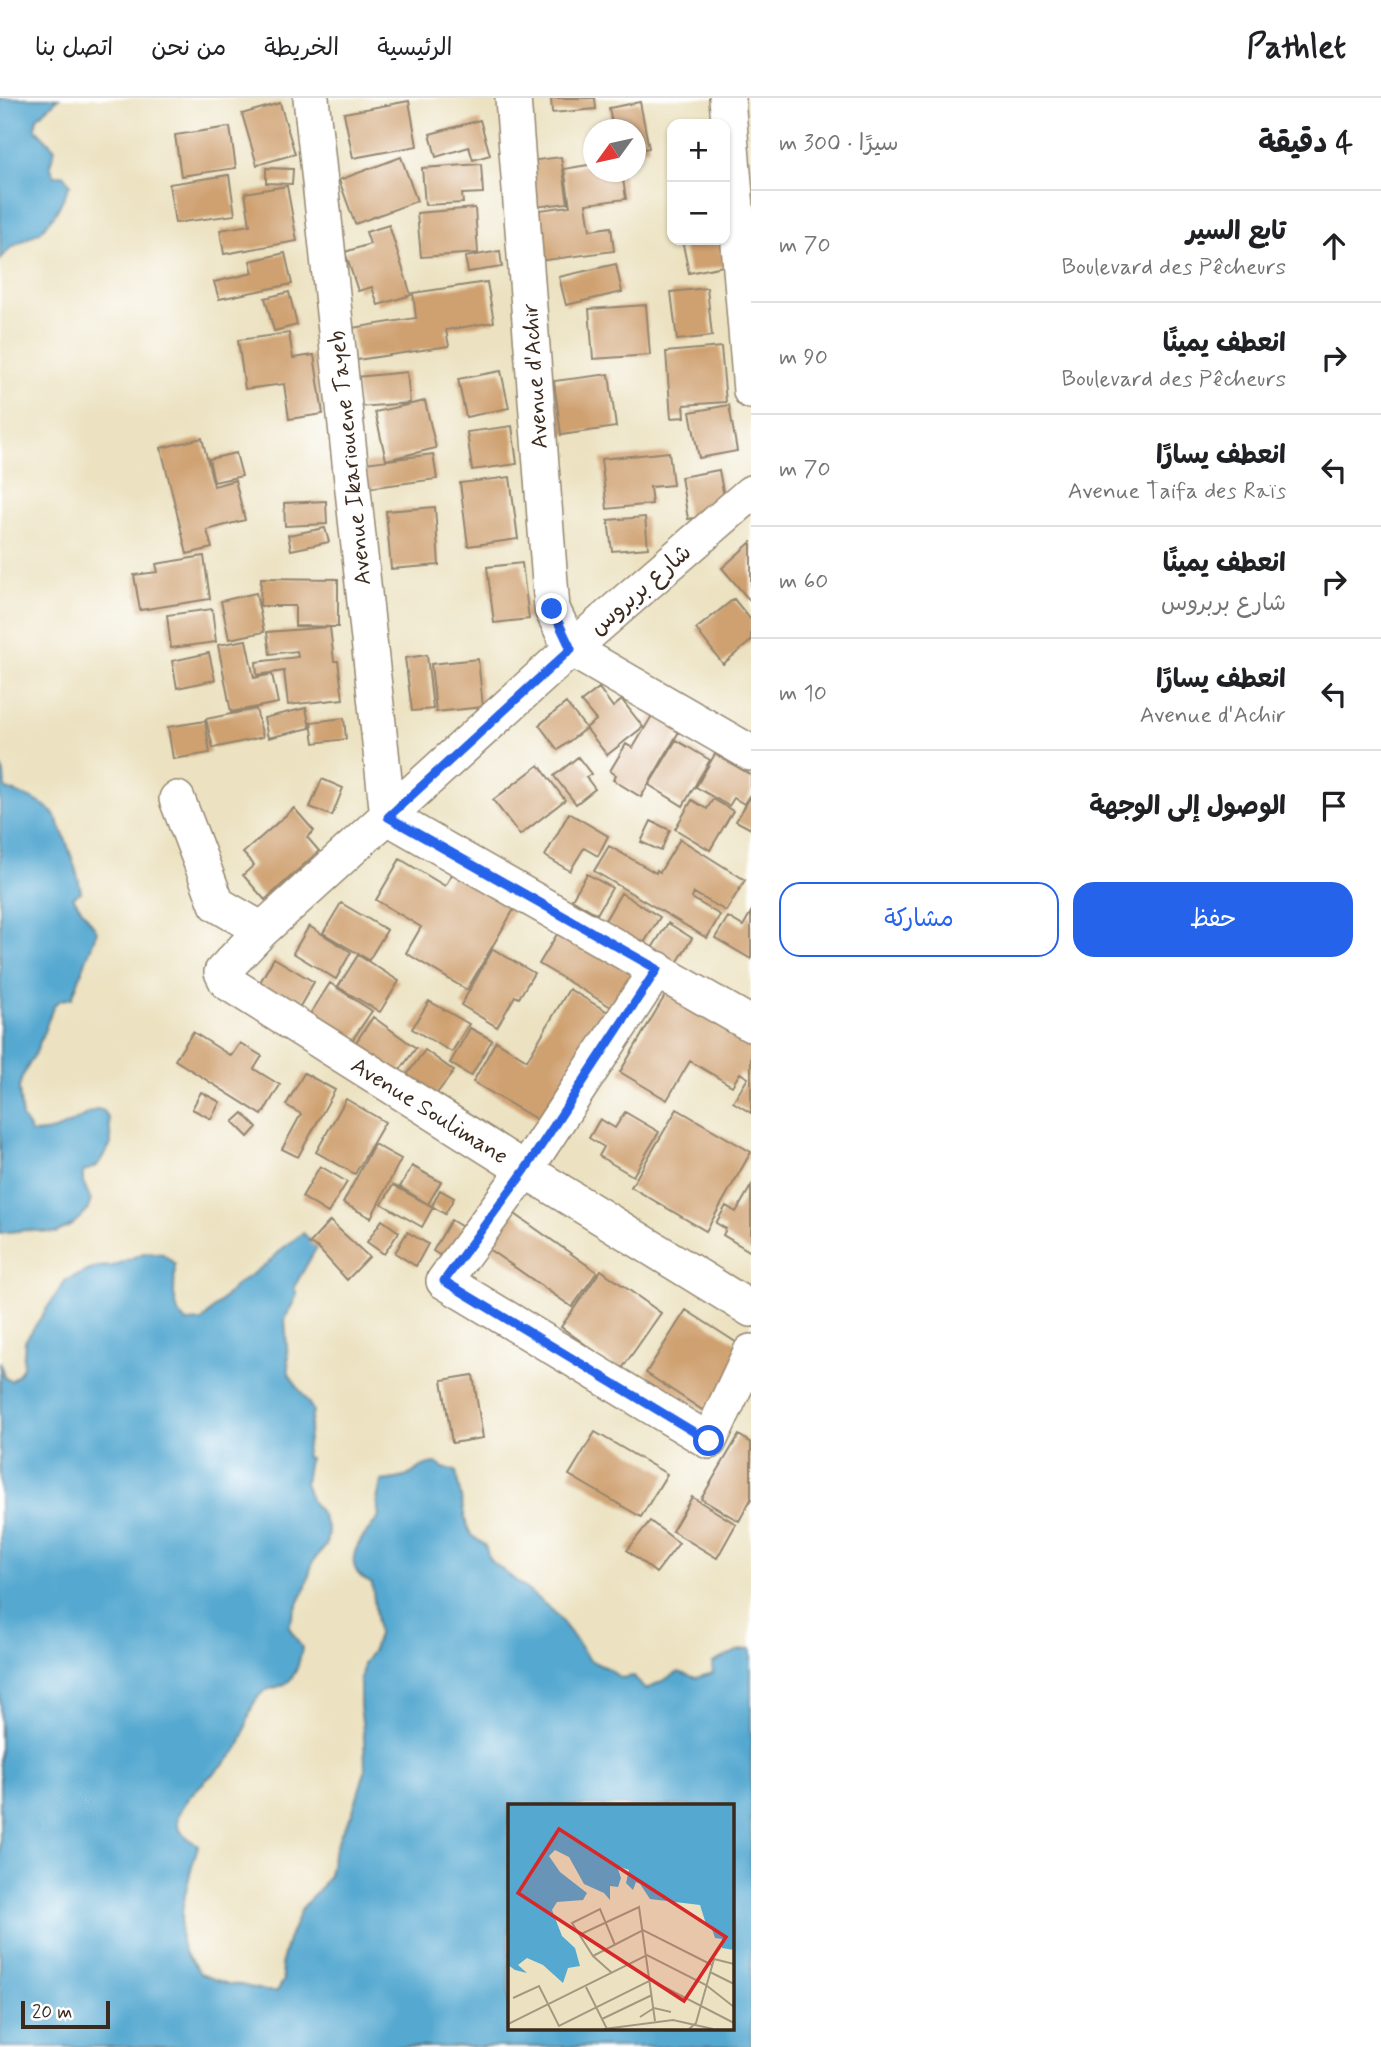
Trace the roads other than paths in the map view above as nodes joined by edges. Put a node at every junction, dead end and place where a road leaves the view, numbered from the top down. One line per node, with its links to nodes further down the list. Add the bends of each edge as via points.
1 (311, 98): 9 (street, Avenue Ikariouene Tayeb)
2 (513, 98): 6 (street, Avenue d'Achir, via 552,609)
3 (727, 98): 4 (street)
4 (751, 391)
5 (751, 493): 6 (street, شارع بربروس)
6 (571, 649): 7 (street); 9 (street, شارع بربروس)
7 (751, 753)
8 (177, 799): 10 (street, via 218,904)
9 (388, 817): 10 (street, شارع بربروس); 11 (street)
10 (262, 930): 12 (street, شارع بربروس)
11 (657, 969): 13 (street); 14 (street)
12 (222, 972): 14 (street, Avenue Soulimane, via 226,982)
13 (751, 1024)
14 (525, 1170): 15 (street, Avenue Soulimane); 16 (street, via 444,1281 709,1441)
15 (751, 1309)
16 (751, 1352)

